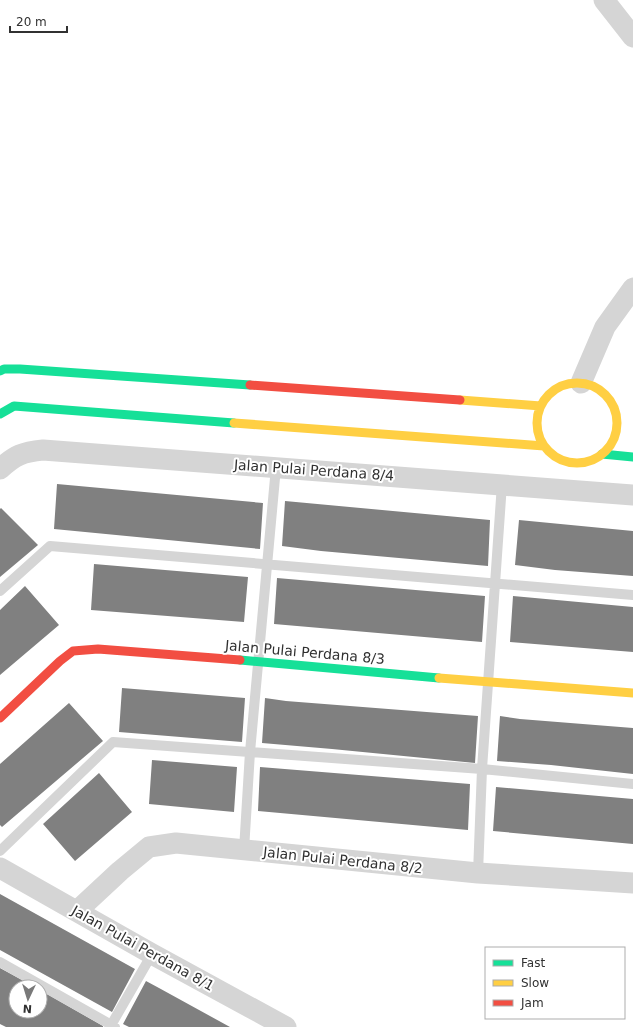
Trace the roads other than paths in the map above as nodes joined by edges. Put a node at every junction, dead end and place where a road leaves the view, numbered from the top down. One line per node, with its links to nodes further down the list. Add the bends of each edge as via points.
1 (604, 0): 2 (street)
2 (633, 37)
3 (633, 288): 5 (street, via 605,327)
4 (0, 371): 6 (street, via 28,369)
5 (581, 383): 6 (street, via 571,383 553,391); 8 (street, via 591,385 607,396)
6 (541, 406): 10 (street, via 537,426)
7 (0, 414): 10 (street, via 14,406 29,406)
8 (616, 415): 9 (street); 11 (street, via 617,426 614,436)
9 (627, 416)
10 (544, 446): 11 (street, via 560,459 570,462 592,460)
11 (602, 454): 12 (street)
12 (633, 457)
13 (276, 467): 14 (street, Jalan Pulai Perdana 8/4, via 43,450 26,452); 15 (street, Jalan Pulai Perdana 8/4); 17 (lane)
14 (0, 469)
15 (502, 484): 16 (street, Jalan Pulai Perdana 8/4); 18 (lane)
16 (633, 495)
17 (267, 564): 18 (lane); 19 (lane, via 50,546); 21 (lane)
18 (494, 583): 20 (lane); 22 (lane)
19 (0, 591)
20 (633, 595)
21 (259, 662): 22 (street, Jalan Pulai Perdana 8/3); 24 (street, Jalan Pulai Perdana 8/3, via 98,650 74,651); 25 (lane)
22 (489, 683): 23 (street, Jalan Pulai Perdana 8/3); 26 (lane)
23 (633, 693)
24 (0, 718)
25 (250, 752): 26 (lane); 28 (lane); 29 (lane, via 114,742)
26 (482, 768): 27 (lane); 31 (lane)
27 (633, 784)
28 (244, 850): 31 (street, Jalan Pulai Perdana 8/2); 33 (street, Jalan Pulai Perdana 8/2, via 176,843 149,847)
29 (0, 851)
30 (0, 868): 33 (street, Jalan Pulai Perdana 8/1)
31 (478, 873): 32 (street, Jalan Pulai Perdana 8/2)
32 (633, 883)
33 (77, 911): 34 (street, Jalan Pulai Perdana 8/1)
34 (152, 954): 36 (lane); 37 (street, Jalan Pulai Perdana 8/1)
35 (0, 962): 36 (lane)
36 (112, 1026)
37 (286, 1027)

